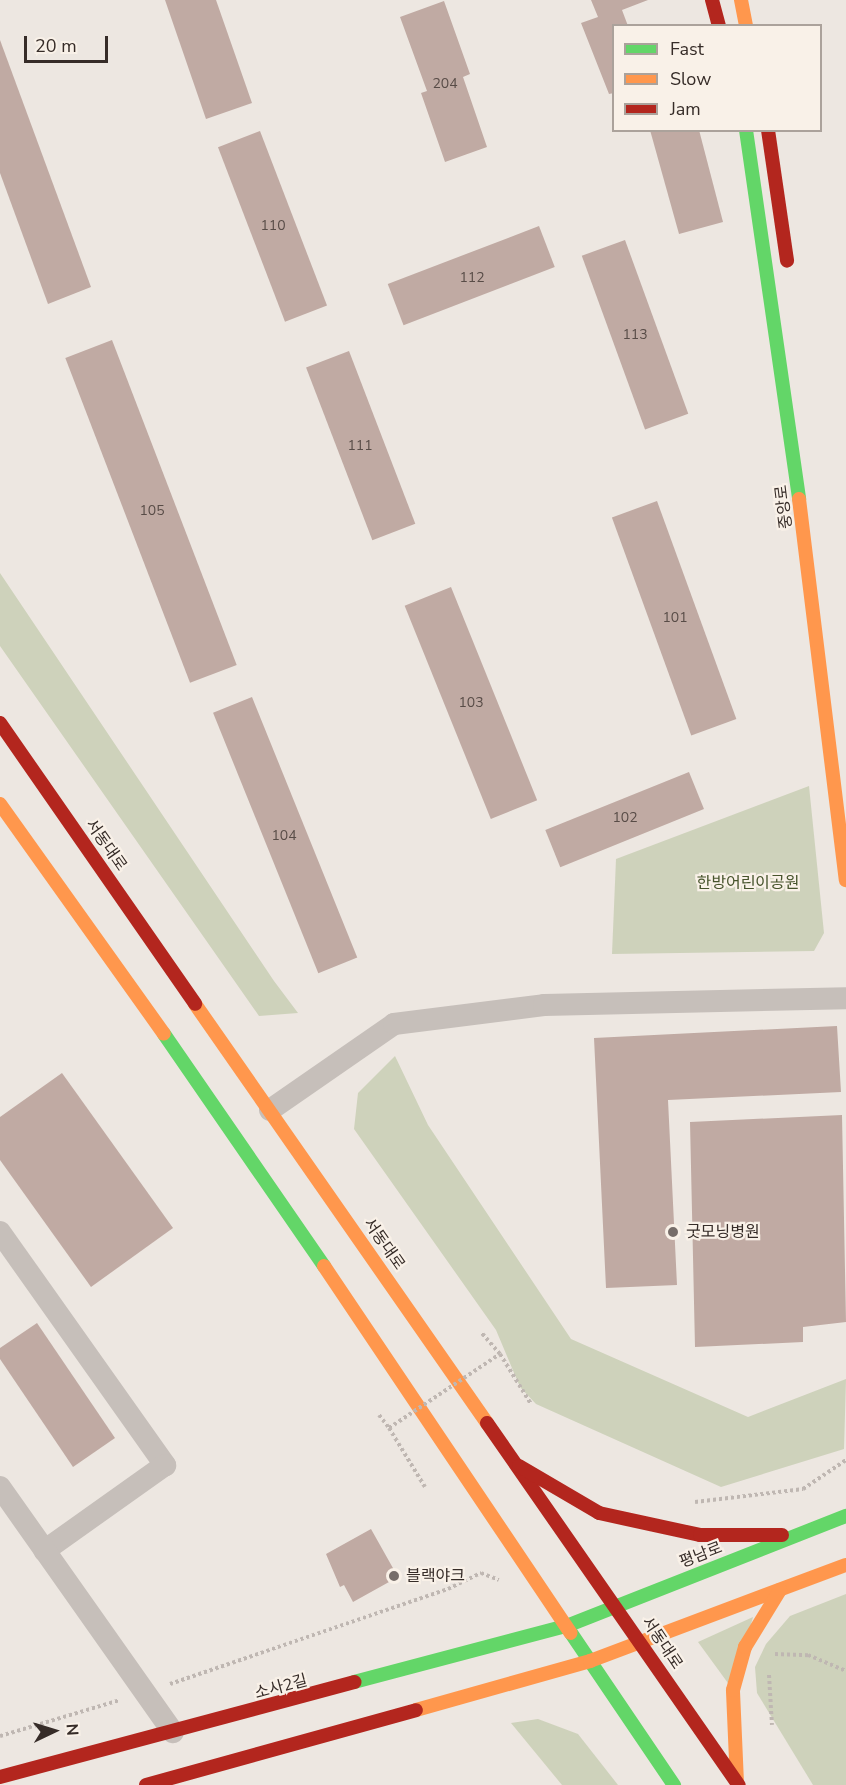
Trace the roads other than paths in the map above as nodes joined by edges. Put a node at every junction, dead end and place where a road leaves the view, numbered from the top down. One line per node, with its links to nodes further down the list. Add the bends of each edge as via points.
1 (712, 0): 3 (main road)
2 (741, 0): 4 (main road)
3 (718, 24)
4 (747, 24)
5 (746, 132): 10 (main road, 중앙로, via 790,427)
6 (768, 132): 7 (main road)
7 (789, 275)
8 (0, 723): 12 (main road, 서동대로)
9 (0, 804): 22 (main road, via 237,1137)
10 (846, 880)
11 (846, 998): 12 (street, via 544,1005 394,1024)
12 (270, 1110): 14 (main road, 서동대로)
13 (0, 1232): 18 (street, via 165,1465)
14 (519, 1466): 17 (main road, via 599,1513 700,1534); 21 (main road, 서동대로)
15 (0, 1487): 18 (street)
16 (846, 1516): 17 (main road, 평남로)
17 (797, 1535): 21 (main road, 평남로)
18 (44, 1551): 25 (street)
19 (846, 1565): 20 (main road)
20 (780, 1590): 23 (main road); 27 (main road, via 745,1647 733,1690)
21 (615, 1603): 22 (main road, 평남로); 23 (main road, 서동대로)
22 (568, 1625): 24 (main road); 25 (main road, 소사2길)
23 (642, 1642): 24 (main road); 27 (main road, 서동대로)
24 (590, 1661): 28 (main road); 29 (main road)
25 (173, 1732): 26 (main road, 소사2길)
26 (0, 1777)
27 (738, 1784)
28 (146, 1785)
29 (674, 1785)

